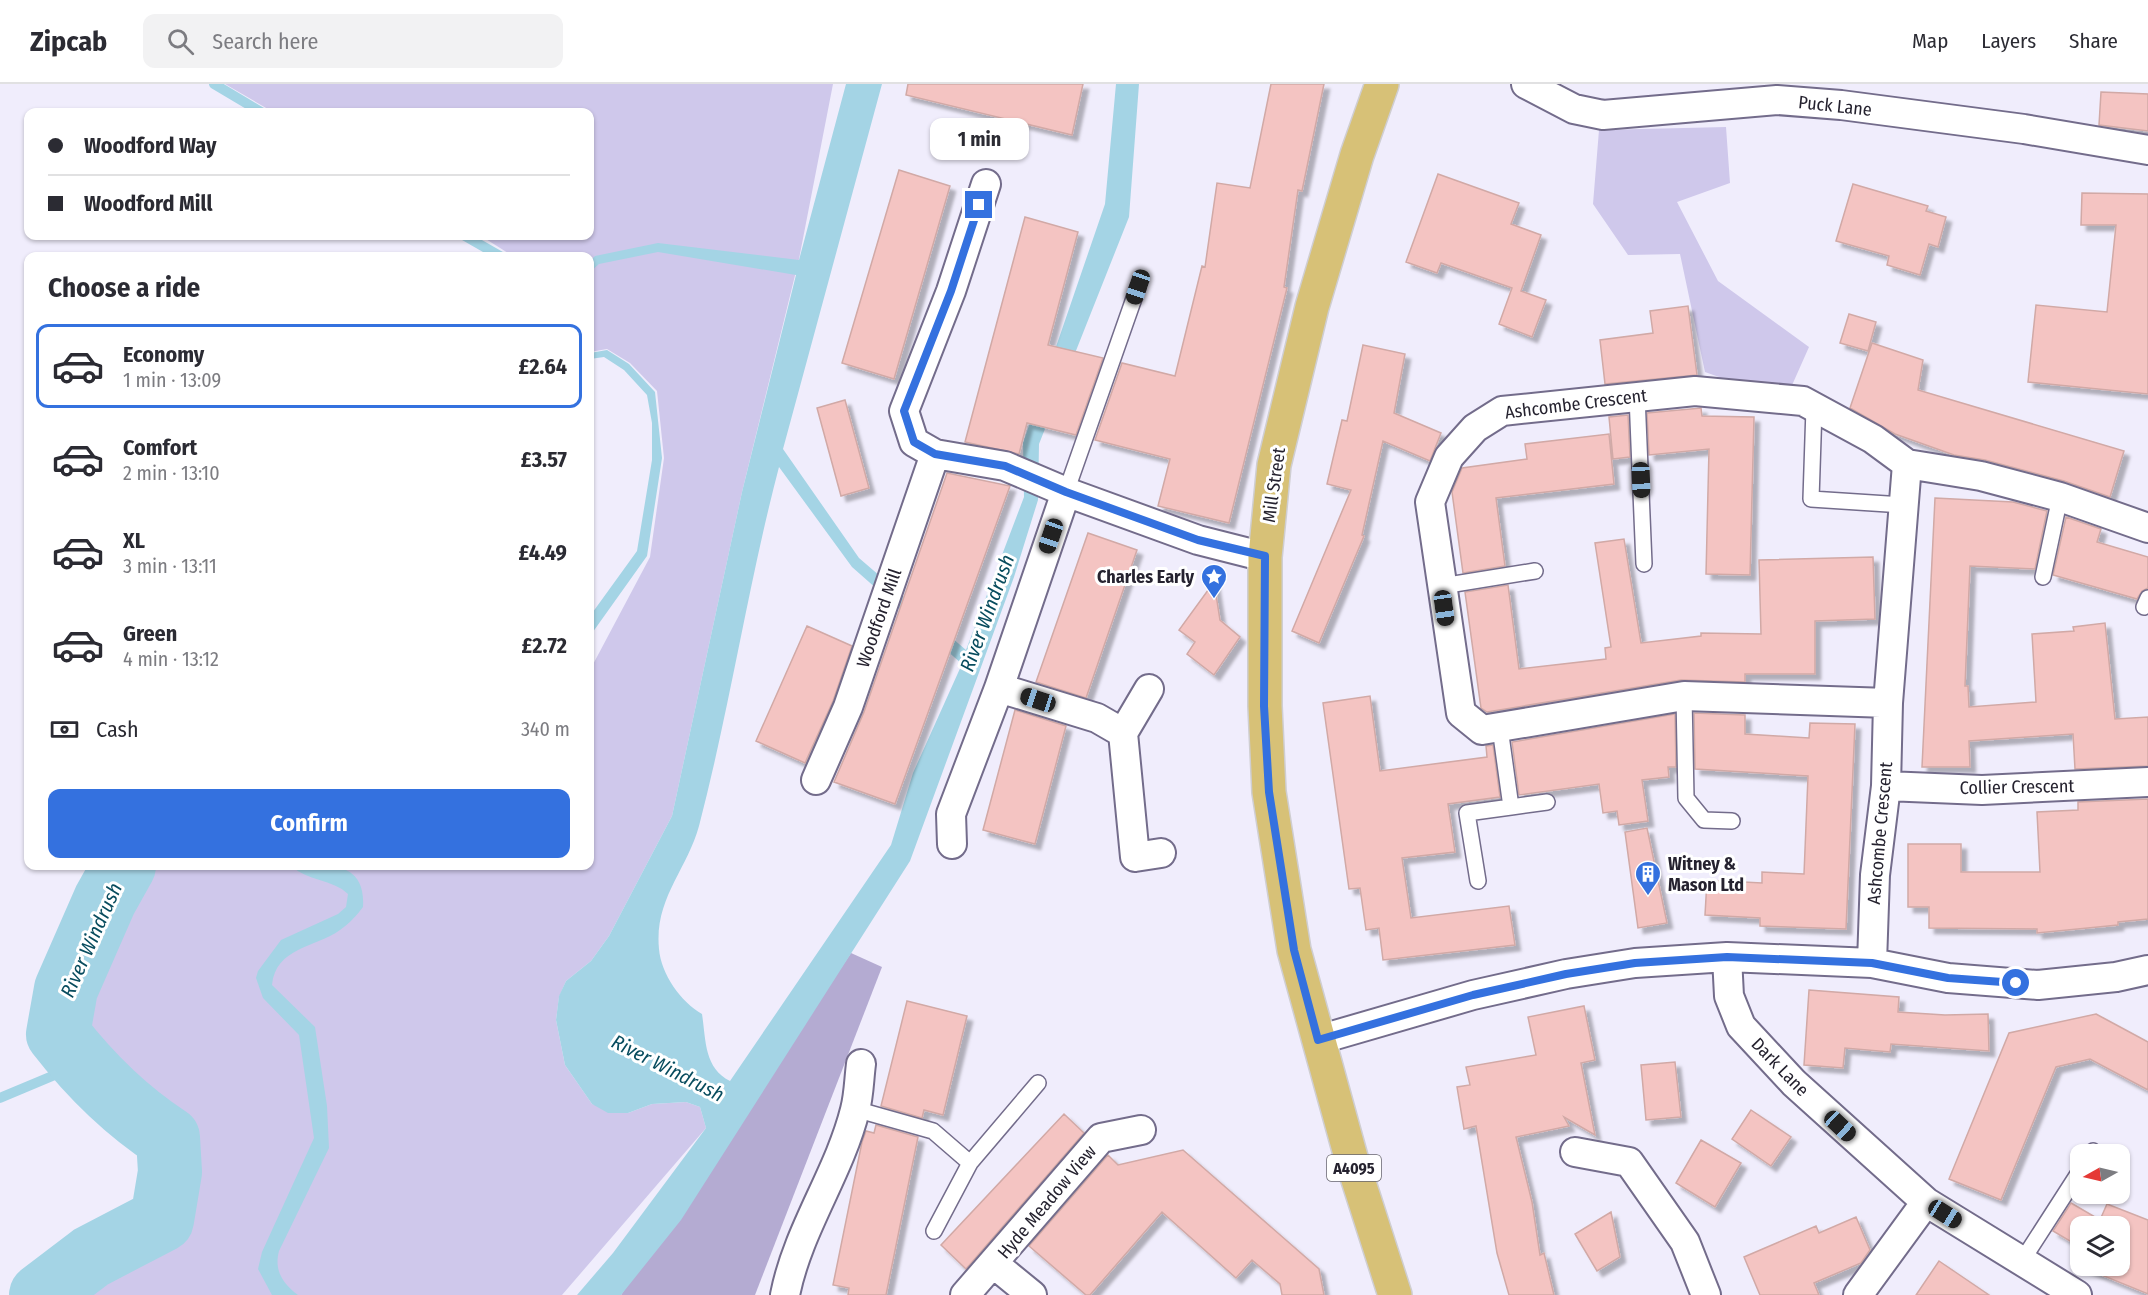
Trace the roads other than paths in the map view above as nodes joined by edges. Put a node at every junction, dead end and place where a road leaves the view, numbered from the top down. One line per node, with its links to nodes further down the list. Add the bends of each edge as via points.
1 (1382, 84): 14 (main road, Mill Street / A4095, via 1309,318 1274,465)
2 (1526, 84): 3 (street, Puck Lane, via 1574,109 1603,115 1777,100 2024,129)
3 (2148, 150)
4 (986, 184): 8 (street, via 951,291 904,411 914,442)
5 (1138, 287): 10 (lane)
6 (1637, 396): 7 (street, Ashcombe Crescent, via 1695,391 1803,401); 15 (lane); 18 (street, Ashcombe Crescent, via 1502,411 1475,428 1449,457 1430,502)
7 (1814, 408): 9 (street, Ashcombe Crescent, via 1873,439); 12 (lane, via 1811,500)
8 (935, 454): 10 (street, via 1005,466); 25 (street, Woodford Mill, via 848,707)
9 (1907, 464): 11 (street, via 1981,476); 12 (street, Ashcombe Crescent)
10 (1059, 489): 14 (street, via 1198,540); 19 (street)
11 (2060, 497): 13 (street); 17 (lane)
12 (1903, 505): 22 (street, Ashcombe Crescent)
13 (2148, 528)
14 (1265, 556): 37 (main road, Mill Street / A4095, via 1264,706 1269,792 1294,950)
15 (1644, 564)
16 (1535, 572): 18 (lane)
17 (2043, 577)
18 (1442, 586): 23 (street, Ashcombe Crescent, via 1461,713 1482,730)
19 (999, 688): 24 (street, via 1097,718); 31 (street, via 951,814)
20 (1149, 689): 24 (street)
21 (1684, 696): 22 (street, Ashcombe Crescent); 23 (street, Ashcombe Crescent); 30 (lane, via 1686,798 1704,820)
22 (1888, 703): 27 (street, Ashcombe Crescent)
23 (1500, 728): 29 (lane)
24 (1123, 733): 32 (street, via 1135,857)
25 (816, 780)
26 (2148, 782): 27 (street, Collier Crescent, via 1982,790)
27 (1886, 786): 35 (street, Ashcombe Crescent, via 1875,875)
28 (1547, 802): 29 (lane)
29 (1511, 807): 33 (lane, via 1467,813)
30 (1732, 821)
31 (952, 844)
32 (1161, 853)
33 (1478, 881)
34 (1727, 957): 35 (street); 37 (street, via 1635,963 1566,974 1473,995); 45 (street, Dark Lane, via 1729,996 1740,1026 1794,1083)
35 (1872, 963): 36 (street, via 1948,978 2038,985)
36 (2148, 970)
37 (1318, 1040): 52 (main road, A4095)
38 (861, 1064): 40 (street)
39 (1038, 1083): 43 (lane)
40 (855, 1109): 43 (lane, via 933,1131); 49 (street, via 832,1173 790,1267)
41 (1141, 1131): 48 (street, Hyde Meadow View, via 1101,1138)
42 (1575, 1152): 53 (street, via 1629,1162 1685,1242)
43 (970, 1163): 46 (lane)
44 (2070, 1187): 47 (lane)
45 (1926, 1202): 47 (street, Dark Lane); 54 (street)
46 (934, 1231)
47 (2022, 1261): 55 (street, Dark Lane)
48 (994, 1264): 50 (street, Hyde Meadow View); 51 (street)
49 (785, 1295)
50 (965, 1295)
51 (1032, 1295)
52 (1395, 1295)
53 (1706, 1295)
54 (1858, 1295)
55 (2077, 1295)

